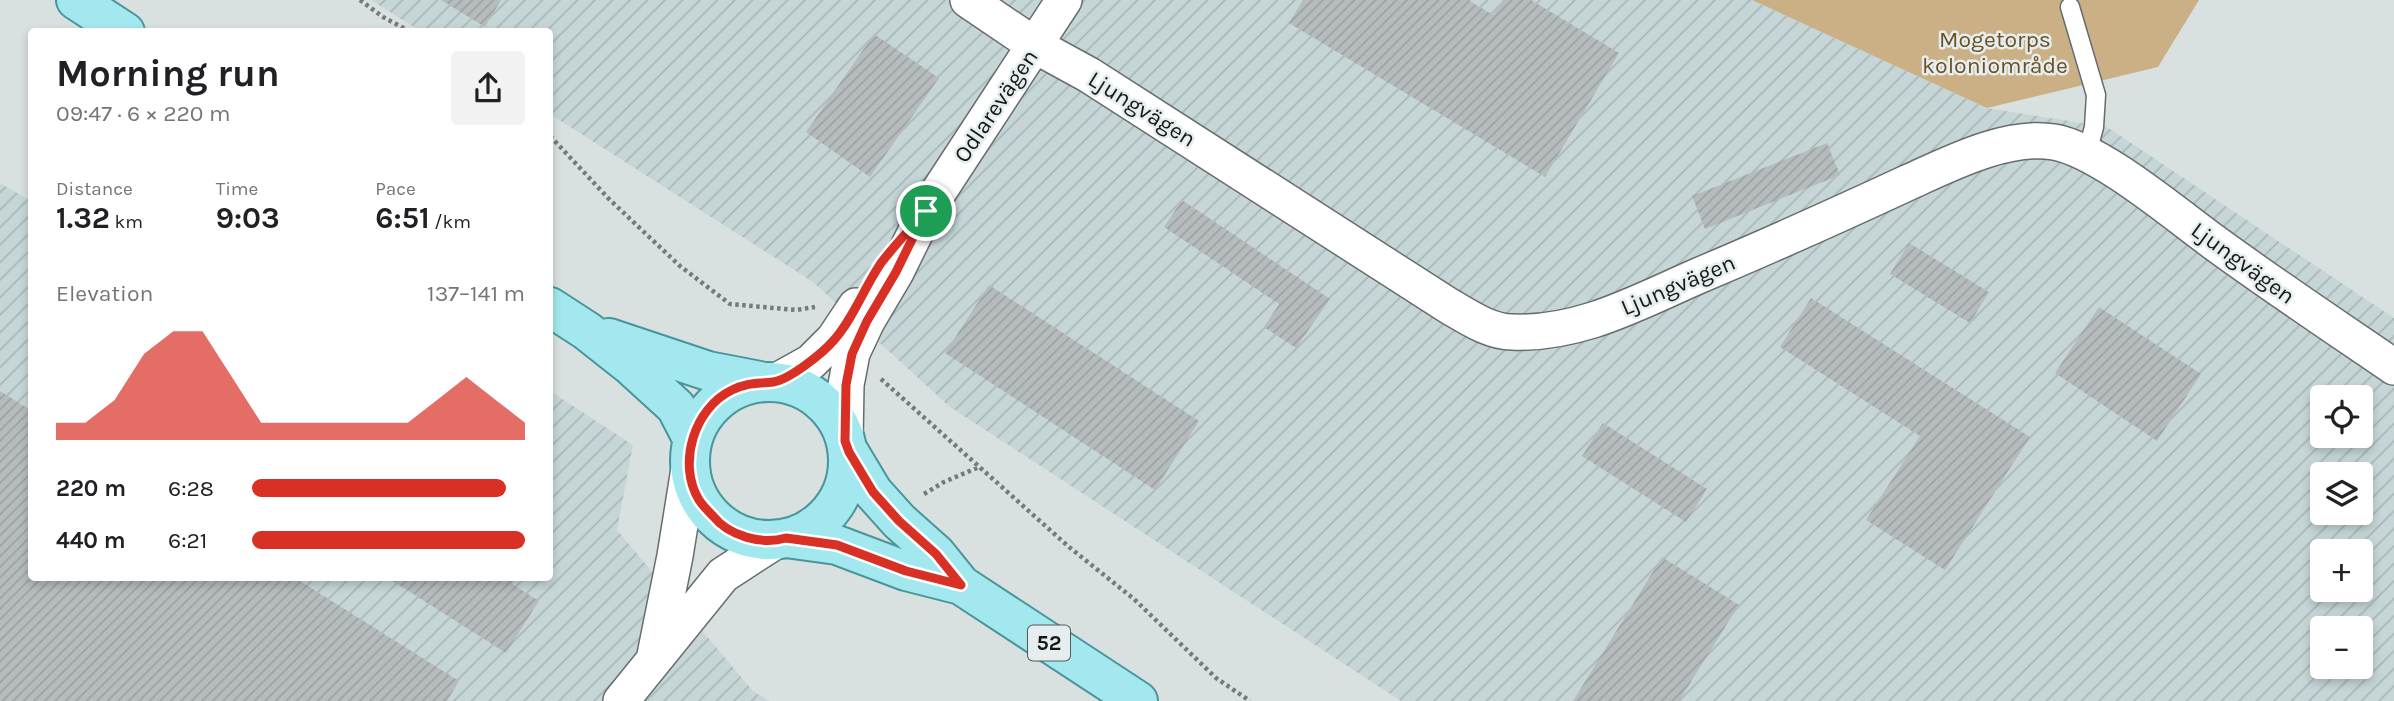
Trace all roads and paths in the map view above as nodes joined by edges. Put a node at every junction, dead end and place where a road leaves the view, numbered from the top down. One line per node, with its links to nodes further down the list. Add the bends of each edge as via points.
1 (76, 0): 6 (main road)
2 (360, 0): 7 (path)
3 (968, 0): 8 (street, Ljungvägen)
4 (1064, 0): 8 (street, Odlarevägen)
5 (2070, 7): 10 (lane, via 2096,95)
6 (119, 28)
7 (404, 28)
8 (1036, 46): 10 (street, Ljungvägen, via 1089,75 1449,306 1508,332 1567,329 1601,318 1987,150 2022,141 2054,142); 11 (street, Odlarevägen)
9 (553, 139): 13 (path, via 680,266 730,304 796,310 838,304)
10 (2087, 153): 15 (street, Ljungvägen)
11 (926, 211): 13 (street, Odlarevägen, via 881,264); 18 (street, Odlarevägen, via 852,354 846,385)
12 (553, 309): 14 (main road, 52)
13 (853, 313): 17 (street, Odlarevägen, via 811,362)
14 (587, 331): 17 (main road, 52, via 708,371); 19 (main road, 52, via 676,407)
15 (2394, 367)
16 (875, 374): 20 (path)
17 (767, 382): 18 (main road, 52, via 792,383 819,398 839,422); 19 (main road, via 731,390 707,410)
18 (847, 447): 22 (main road, via 846,483 831,511 807,531); 23 (main road, 52, via 873,492)
19 (691, 454): 22 (main road, 52, via 698,499 719,523 746,538); 24 (street)
20 (979, 467): 21 (path); 27 (path, via 1134,599 1216,678)
21 (916, 500)
22 (781, 539): 23 (main road, 52, via 837,545 906,571); 24 (street, via 723,575)
23 (961, 585): 26 (main road, 52)
24 (654, 658): 25 (street)
25 (621, 701)
26 (1138, 701)
27 (1250, 701)

